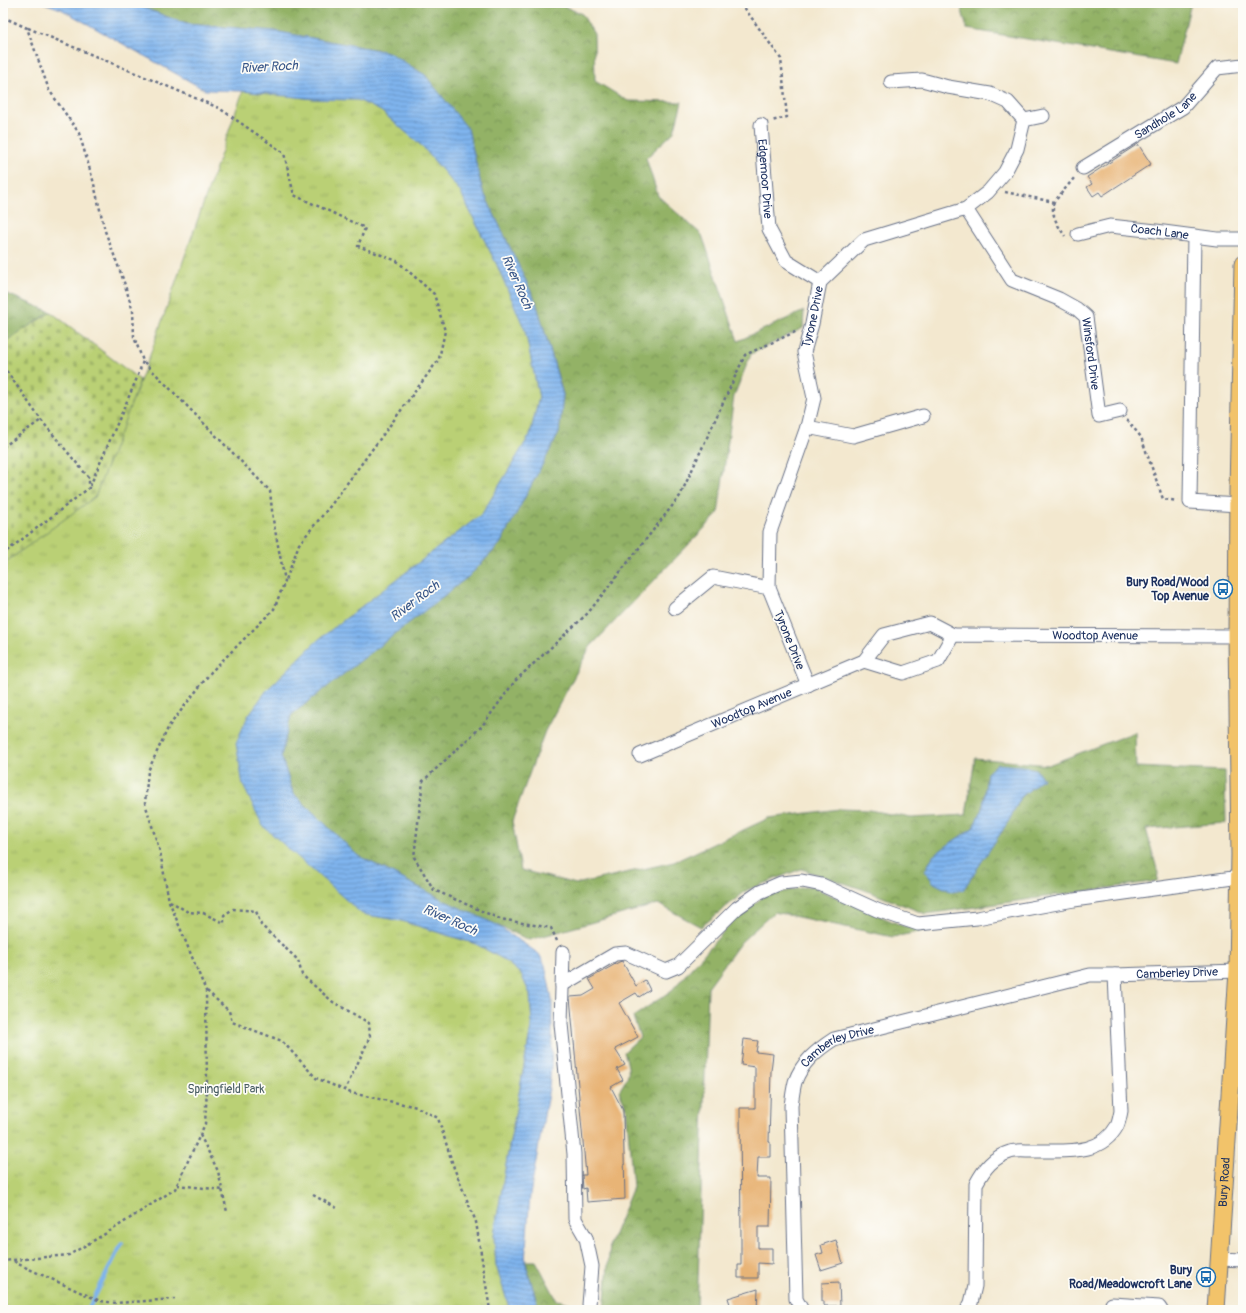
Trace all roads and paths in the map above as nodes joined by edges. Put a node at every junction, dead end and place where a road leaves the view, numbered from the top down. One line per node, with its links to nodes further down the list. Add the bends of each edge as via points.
1 (741, 3): 8 (path, via 781,59 787,117)
2 (3, 16): 3 (path)
3 (28, 28): 19 (path, via 49,90 79,133 106,231 133,311 134,337); 30 (path, via 219,108 284,153 294,195 365,228 358,246 397,261 434,294 445,331 439,359 299,544)
4 (1243, 65): 9 (street, Sandhole Lane, via 1217,68 1182,107)
5 (891, 82): 7 (street, via 922,80 990,94 1008,102)
6 (1043, 116): 7 (street)
7 (1024, 120): 10 (street, Tyrone Drive, via 1017,149 1005,172)
8 (761, 125): 17 (street, Edgemoor Drive, via 769,229 786,262)
9 (1083, 168): 11 (path)
10 (992, 187): 11 (path); 12 (street, Tyrone Drive)
11 (1054, 202): 13 (path, via 1052,207 1057,225 1068,240)
12 (966, 209): 17 (street, Tyrone Drive, via 864,240); 21 (street, Winsford Drive, via 1012,280 1059,299 1086,317 1099,416)
13 (1078, 234): 14 (street, Coach Lane, via 1110,226)
14 (1194, 236): 15 (street, Coach Lane, via 1217,239); 27 (street)
15 (1243, 238)
16 (1243, 264): 28 (main road, Bury Road)
17 (820, 282): 18 (street, Tyrone Drive)
18 (812, 324): 24 (street, Tyrone Drive, via 804,352 814,398); 40 (path, via 745,355 680,496 588,612 515,681 482,726 423,781 414,857 434,890 500,919 551,928)
19 (143, 361): 26 (path); 30 (path, via 270,491)
20 (3, 366): 23 (path)
21 (1120, 411): 27 (path, via 1141,437 1163,499)
22 (923, 416): 24 (street, via 853,436)
23 (41, 420): 25 (path); 26 (path, via 89,478)
24 (807, 426): 31 (street, Tyrone Drive, via 770,532)
25 (3, 447)
26 (89, 488): 29 (path)
27 (1190, 502): 28 (street)
28 (1238, 505): 34 (main road, Bury Road)
29 (3, 554)
30 (285, 581): 39 (path, via 274,609 211,672 169,726 148,771 145,803 160,852)
31 (769, 588): 32 (street, via 713,577); 36 (street, Tyrone Drive)
32 (675, 608)
33 (953, 635): 34 (street, Woodtop Avenue); 35 (street, Woodtop Avenue, via 930,623 884,635); 35 (street, via 938,661 903,673)
34 (1236, 636): 38 (main road, Bury Road)
35 (864, 662): 36 (street, Woodtop Avenue)
36 (808, 685): 37 (street, Woodtop Avenue)
37 (640, 755)
38 (1240, 877): 41 (main road, Bury Road); 43 (street, via 1074,900 978,918 918,924 877,910 822,885 802,881 781,883 760,892 737,908 678,966 666,971 626,953 615,954)
39 (169, 901): 44 (path); 46 (path, via 188,912 203,913 224,923 224,915 234,910 256,911 261,925 298,960 302,975 333,1002 369,1023 370,1037)
40 (563, 952): 43 (street)
41 (1238, 970): 42 (street, Camberley Drive); 45 (main road, Bury Road)
42 (1115, 975): 61 (street, Camberley Drive, via 1090,974 834,1039 817,1050 804,1064 795,1081 790,1106 796,1299); 62 (street, via 1121,1111 1117,1126 1097,1146 1085,1150 1011,1151 983,1171 976,1184 975,1286)
43 (562, 985): 59 (street, via 561,1024 574,1154 575,1219 586,1238 592,1266)
44 (206, 991): 46 (path, via 229,1011 232,1022 282,1042 316,1078); 47 (path, via 207,1089 205,1124)
45 (1240, 993): 53 (main road, Bury Road)
46 (345, 1090): 60 (path, via 417,1107 438,1118 454,1168 476,1222)
47 (200, 1134): 48 (path); 49 (path, via 218,1170)
48 (177, 1185): 49 (path); 54 (path, via 175,1189 115,1228 69,1255)
49 (223, 1190): 52 (path)
50 (313, 1195): 51 (path)
51 (336, 1208)
52 (228, 1212)
53 (1220, 1259): 55 (street); 64 (main road, Bury Road)
54 (14, 1260): 56 (path); 57 (path, via 99,1301 116,1303)
55 (1243, 1260)
56 (3, 1261)
57 (175, 1299)
58 (1112, 1304): 63 (street, via 1159,1307)
59 (589, 1305)
60 (490, 1310)
61 (802, 1310)
62 (967, 1310)
63 (1161, 1310)
64 (1216, 1310)

